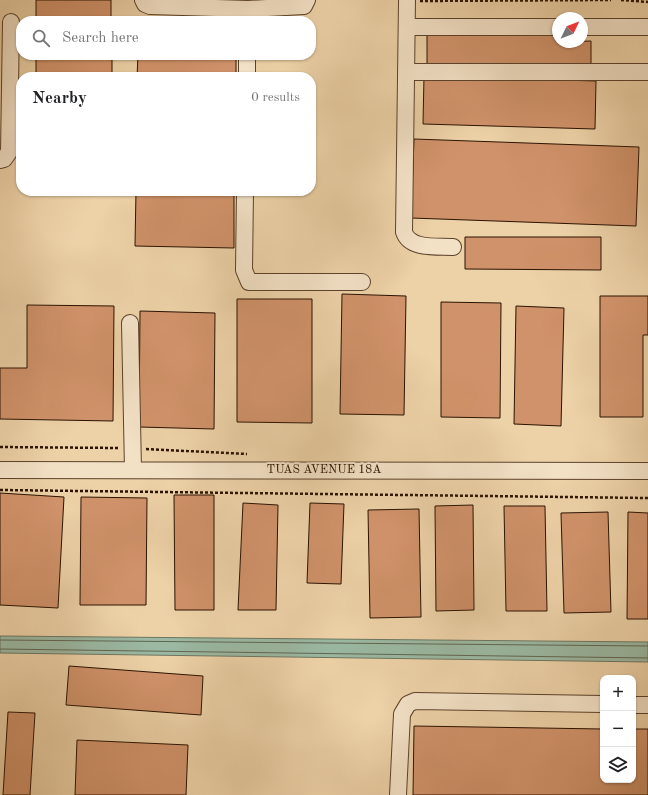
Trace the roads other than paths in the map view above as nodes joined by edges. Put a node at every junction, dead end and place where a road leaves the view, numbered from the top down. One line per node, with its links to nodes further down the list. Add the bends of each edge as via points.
1 (144, 0): 4 (street, via 145,4 150,6)
2 (307, 0): 4 (street, via 304,6)
3 (407, 0): 7 (street)
4 (248, 15)
5 (11, 22): 14 (street, via 9,152)
6 (648, 26): 9 (street)
7 (407, 27): 8 (street); 12 (street)
8 (552, 27)
9 (588, 27)
10 (247, 60): 11 (street)
11 (247, 72)
12 (406, 72): 13 (street); 16 (street, via 404,232 408,240 417,245)
13 (648, 72)
14 (0, 160)
15 (245, 196): 17 (street, via 244,270 249,282)
16 (453, 247)
17 (362, 282)
18 (130, 323): 20 (street)
19 (0, 470): 20 (street, TUAS AVENUE 18A)
20 (133, 470): 21 (street, TUAS AVENUE 18A)
21 (648, 471)
22 (600, 704): 25 (street, via 415,701 408,704 402,714)
23 (636, 705): 24 (street)
24 (648, 705)
25 (398, 795)

